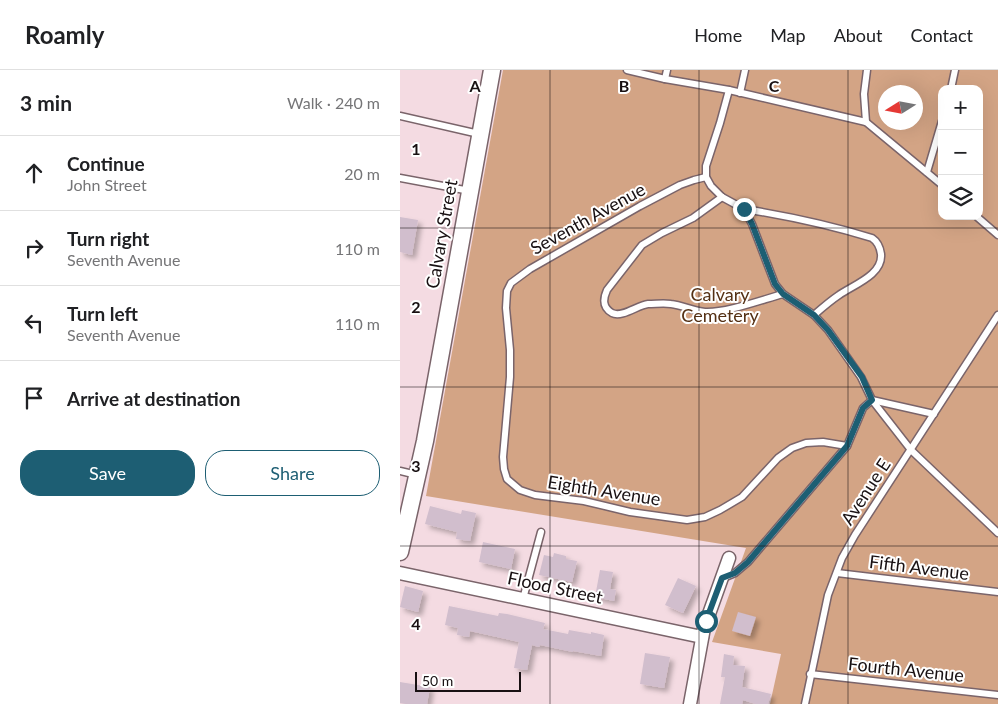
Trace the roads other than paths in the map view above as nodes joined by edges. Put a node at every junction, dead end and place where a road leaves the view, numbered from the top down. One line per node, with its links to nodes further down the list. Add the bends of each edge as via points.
1 (492, 70): 14 (street, Calvary Street)
2 (627, 70): 7 (lane)
3 (667, 70): 7 (lane)
4 (745, 70): 10 (lane)
5 (867, 70): 12 (lane, via 864,94)
6 (955, 70): 8 (lane)
7 (665, 79): 9 (lane)
8 (951, 85)
9 (730, 90): 10 (lane); 16 (lane, via 706,166)
10 (740, 92): 12 (lane)
11 (400, 116): 14 (lane)
12 (866, 122): 15 (lane)
13 (940, 130): 15 (lane)
14 (480, 134): 19 (street, Calvary Street)
15 (928, 172): 18 (lane)
16 (706, 177): 20 (lane); 25 (lane, Seventh Avenue, via 680,185 530,269 511,283)
17 (400, 178): 19 (lane)
18 (938, 181)
19 (470, 191): 33 (street, Calvary Street)
20 (722, 197): 21 (lane); 24 (lane, via 693,218 642,245 607,290 603,298 605,305 617,314 645,304 671,303 714,312)
21 (744, 209): 24 (lane, via 775,284); 26 (lane, via 831,226 877,242 881,257 874,273)
22 (981, 220): 23 (lane)
23 (998, 235)
24 (783, 294): 26 (lane)
25 (506, 308): 30 (lane, Eighth Avenue, via 510,368 503,457 507,479 520,490 687,520 705,517 742,497 778,458 792,448 823,442)
26 (814, 315): 28 (lane, via 862,377)
27 (998, 315): 29 (lane, Avenue E)
28 (872, 400): 29 (lane); 30 (lane, via 863,408); 31 (lane)
29 (934, 414): 31 (lane, Avenue E)
30 (847, 446): 40 (lane, via 748,562 735,573)
31 (911, 450): 35 (lane); 39 (lane, Avenue E, via 855,535)
32 (400, 472): 33 (lane)
33 (418, 475): 36 (street, Calvary Street)
34 (541, 532): 42 (lane)
35 (998, 533)
36 (400, 552)
37 (729, 558): 40 (street)
38 (400, 573): 42 (street, Flood Street)
39 (836, 573): 41 (lane, Fifth Avenue); 44 (lane, Avenue E)
40 (722, 578): 43 (street)
41 (998, 592)
42 (523, 599): 43 (street, Flood Street)
43 (702, 637): 46 (street)
44 (810, 674): 45 (lane, Fourth Avenue); 47 (lane, Avenue E)
45 (998, 696)
46 (690, 704)
47 (805, 704)

